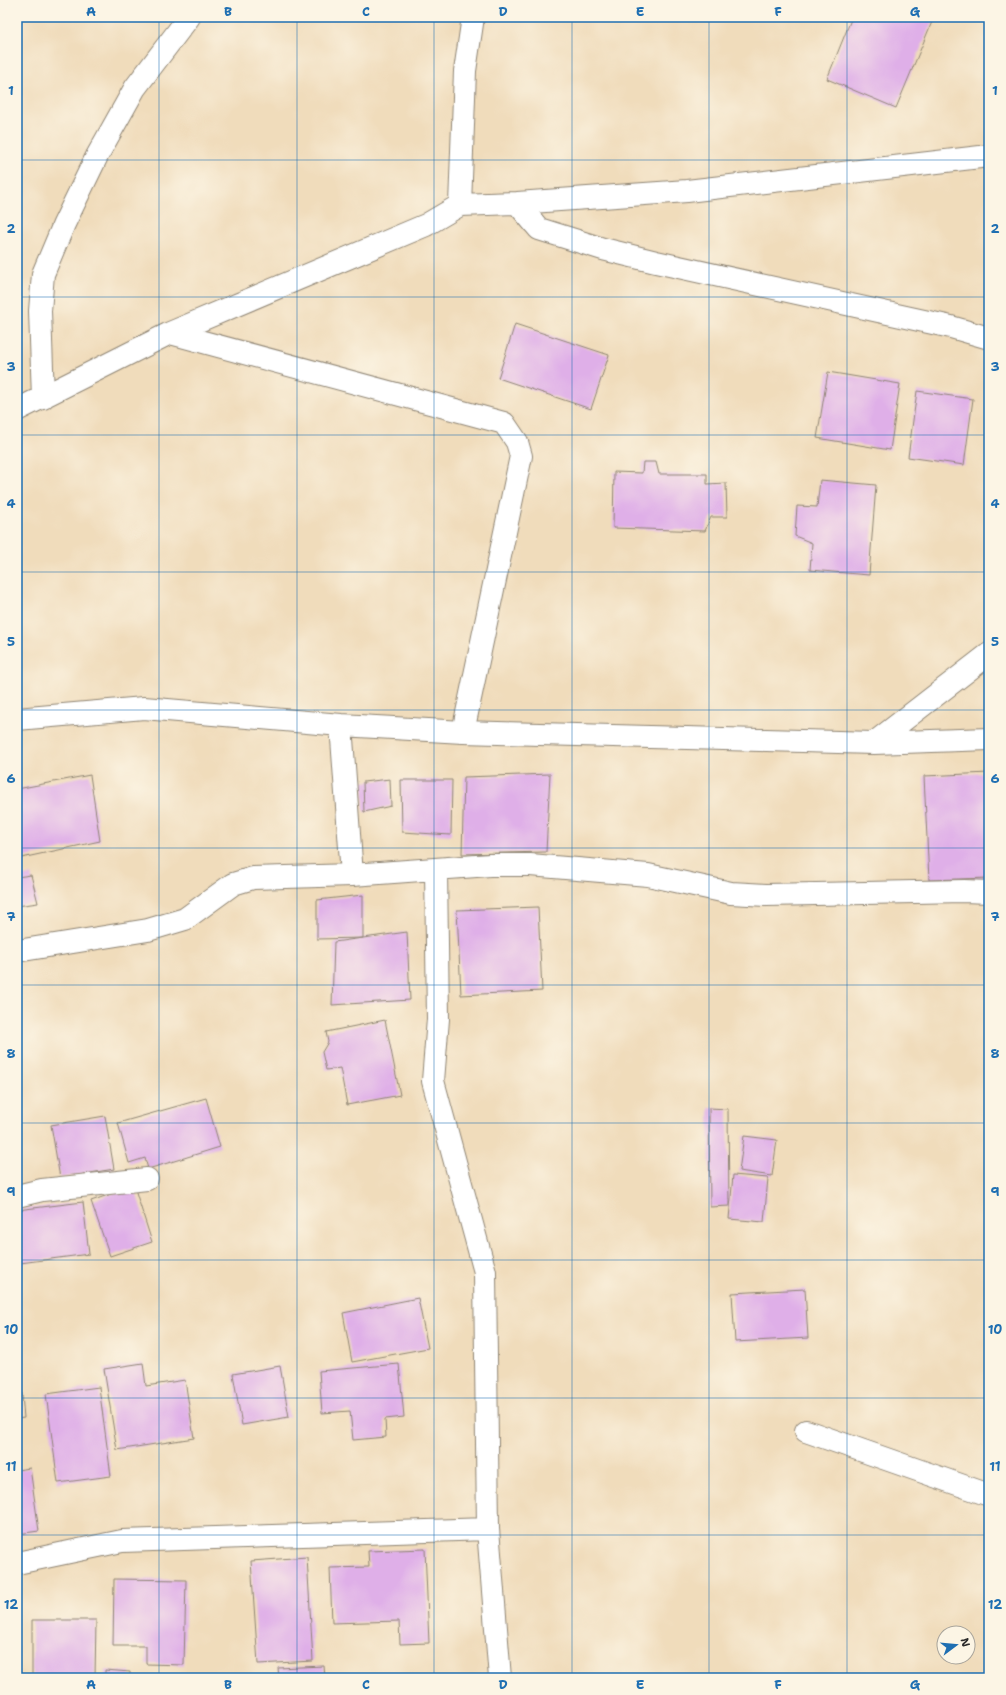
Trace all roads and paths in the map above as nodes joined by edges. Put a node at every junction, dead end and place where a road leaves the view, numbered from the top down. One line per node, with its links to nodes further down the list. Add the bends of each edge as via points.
1 (189, 17): 8 (street, via 135,88 97,156 64,224 44,274 40,311)
2 (473, 17): 5 (street, via 466,71)
3 (989, 156): 4 (street, via 687,191)
4 (517, 204): 5 (street); 7 (street, via 539,230 603,249 951,327)
5 (460, 205): 6 (street, via 426,225)
6 (170, 333): 8 (street); 13 (street, via 504,423 517,442 521,456)
7 (989, 338)
8 (43, 398): 9 (street)
9 (17, 410)
10 (989, 654): 15 (street)
11 (17, 719): 12 (street, via 144,708)
12 (341, 725): 13 (street); 17 (street)
13 (463, 732): 15 (street)
14 (989, 739): 15 (street)
15 (874, 743)
16 (436, 869): 17 (street); 18 (street, via 530,865 648,876 731,893 766,895); 24 (street, via 438,1019 433,1081 486,1272)
17 (352, 875): 19 (street, via 253,878 233,884 185,918 148,930)
18 (989, 892)
19 (17, 951)
20 (147, 1179): 21 (street, via 42,1190)
21 (17, 1196)
22 (806, 1432): 23 (street)
23 (989, 1495)
24 (488, 1529): 25 (street, via 122,1541); 26 (street)
25 (17, 1563)
26 (500, 1678)

